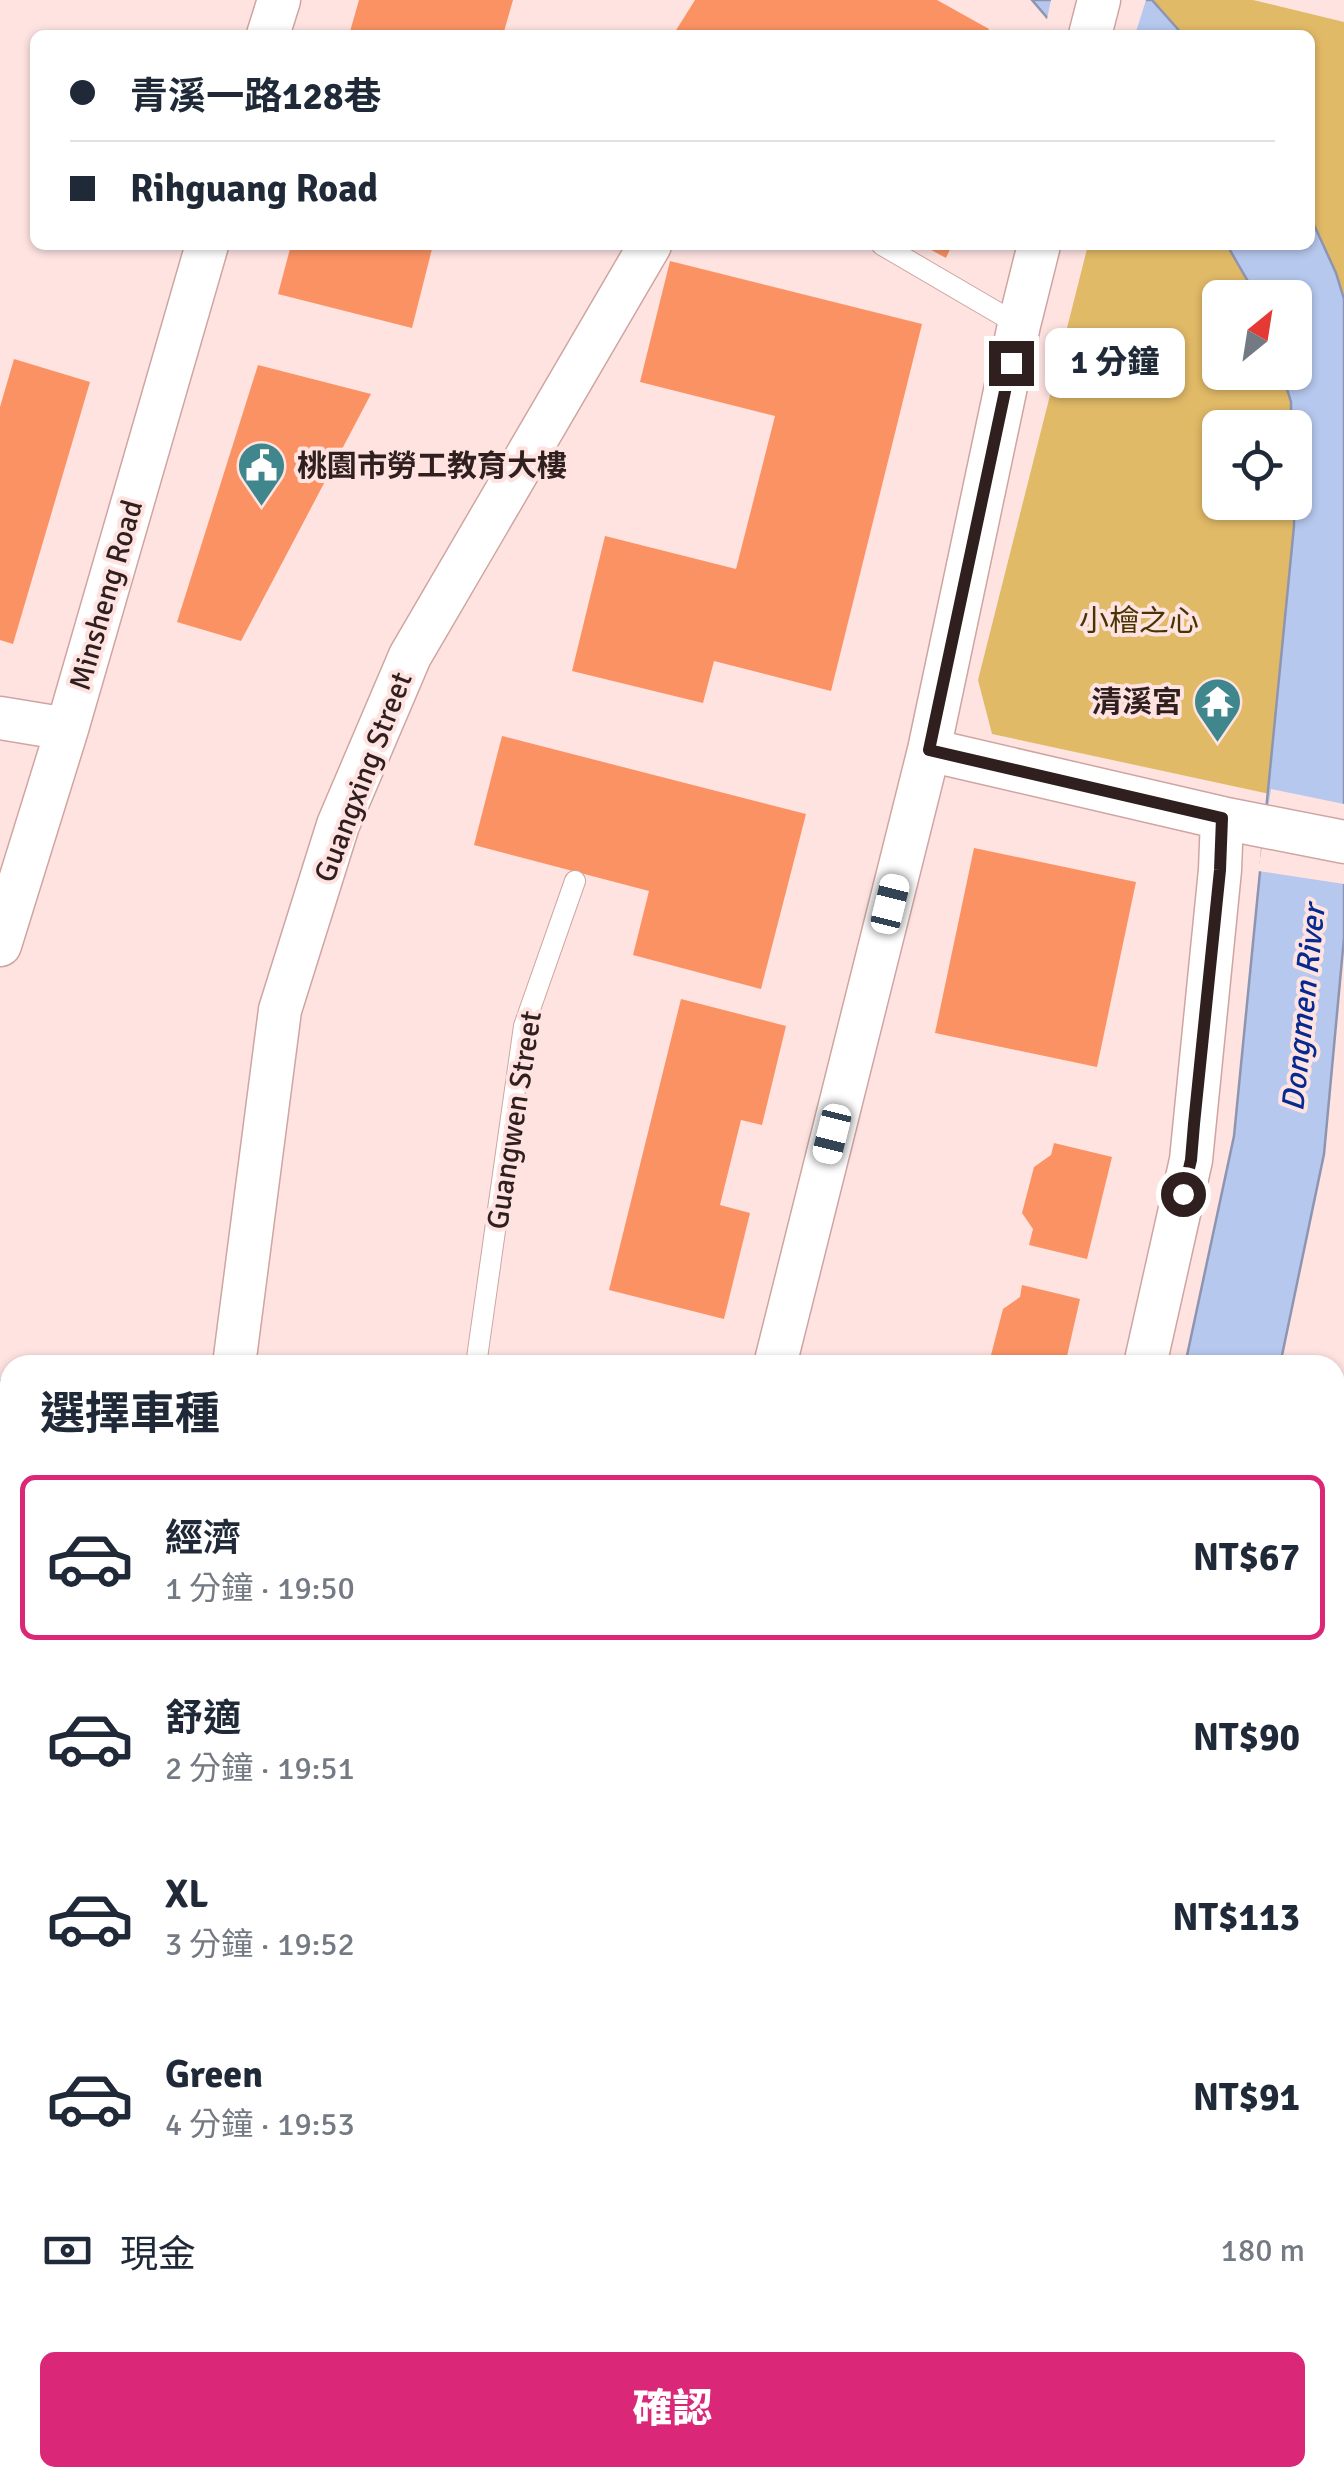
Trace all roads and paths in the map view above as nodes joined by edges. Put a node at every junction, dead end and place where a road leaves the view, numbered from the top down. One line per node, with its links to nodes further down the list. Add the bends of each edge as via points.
1 (278, 0): 3 (street)
2 (1099, 0): 4 (street)
3 (269, 30)
4 (1091, 30)
5 (207, 250): 11 (street, Minsheng Road)
6 (647, 250): 17 (street, Guangxing Street, via 410,656 338,825 280,1010)
7 (891, 250): 9 (lane)
8 (1038, 250): 9 (street)
9 (1019, 325): 12 (street)
10 (0, 718): 11 (street)
11 (67, 729): 16 (street, Minsheng Road)
12 (929, 750): 13 (street); 19 (street)
13 (1222, 818): 14 (street); 20 (street, via 1191,1160)
14 (1344, 842)
15 (574, 881): 18 (lane, Guangwen Street, via 524,1026)
16 (0, 944)
17 (235, 1355)
18 (477, 1355)
19 (778, 1355)
20 (1147, 1355)

